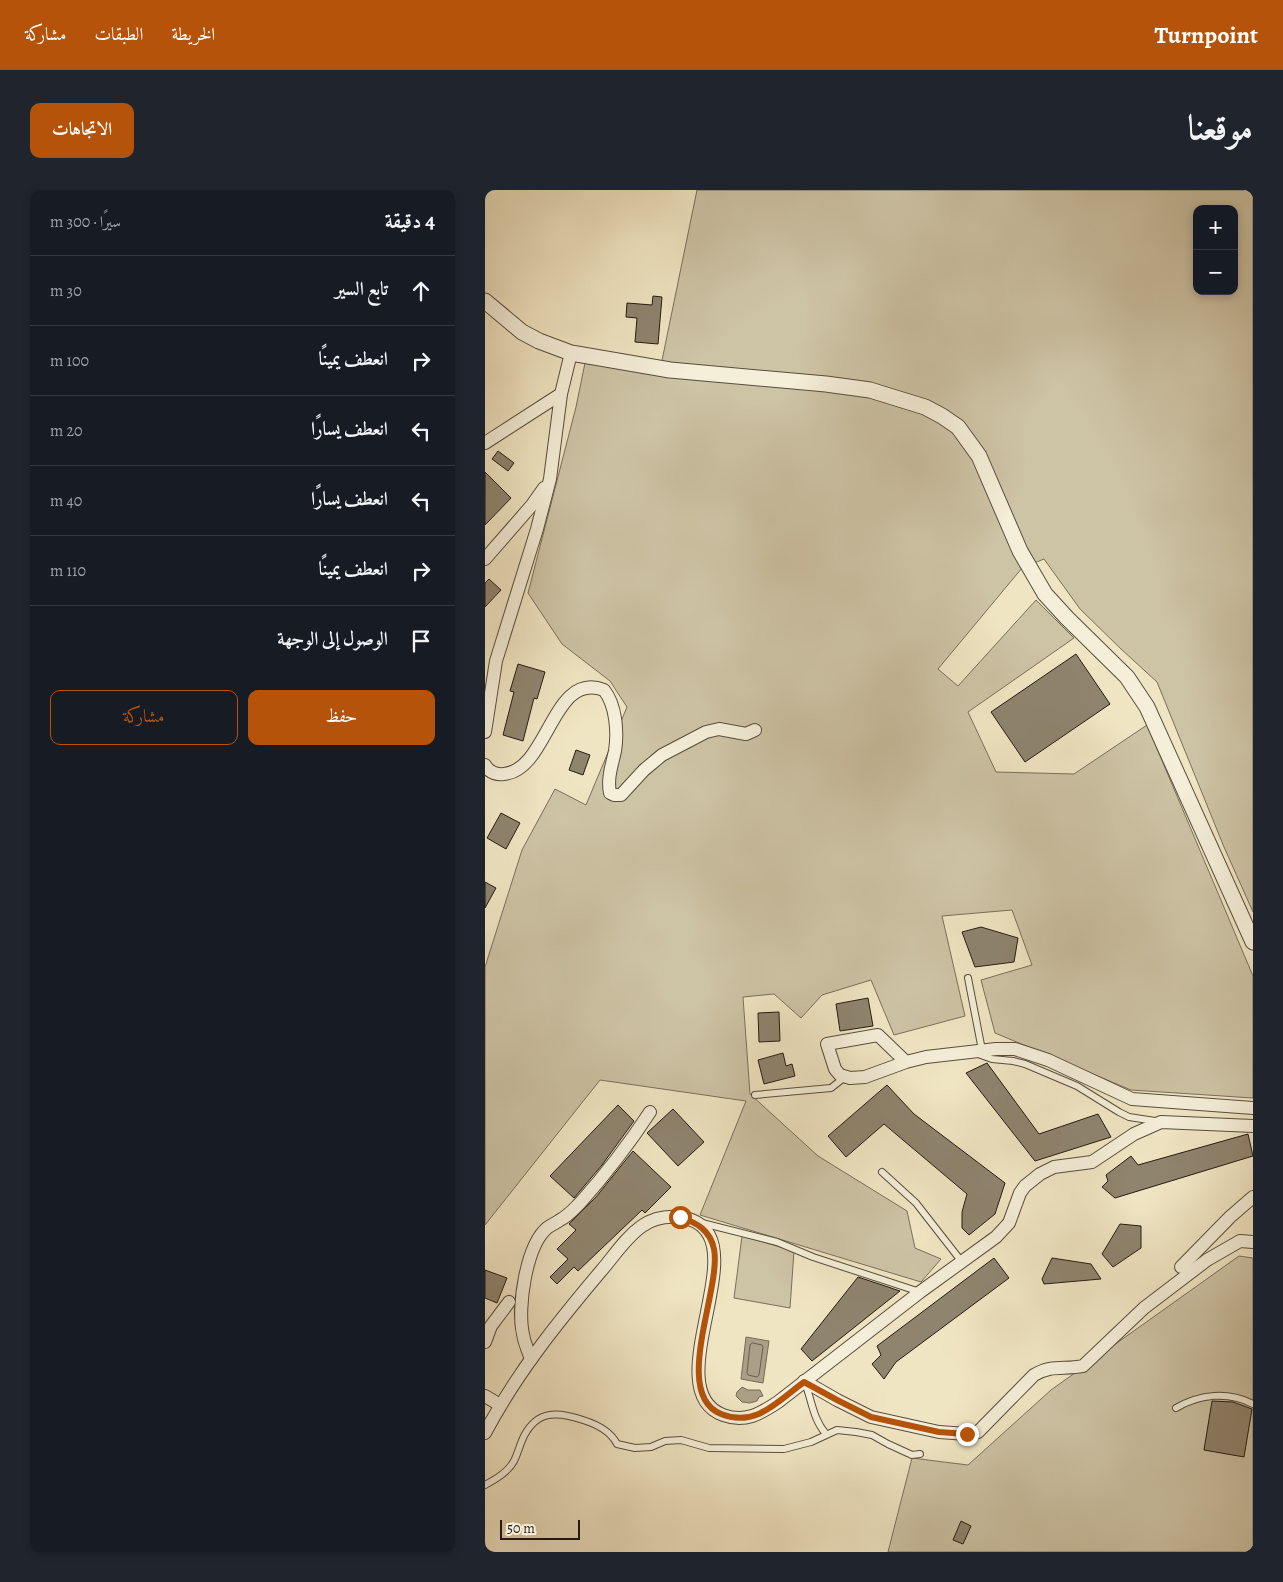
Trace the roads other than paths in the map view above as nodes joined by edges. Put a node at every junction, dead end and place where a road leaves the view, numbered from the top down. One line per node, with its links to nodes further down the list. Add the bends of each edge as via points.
1 (485, 301): 2 (street, via 522,332)
2 (571, 353): 3 (street); 10 (street, via 670,370 870,390 925,406 958,427 979,456 1017,545 1045,594 1127,678 1147,707)
3 (561, 394): 4 (street); 5 (street)
4 (485, 443)
5 (550, 480): 6 (street); 8 (street, via 496,661)
6 (485, 560)
7 (755, 730): 9 (street, via 747,734 719,729 706,732 662,755 621,795 614,795 610,793 608,784 616,738 612,702 599,687 583,688 567,700 525,764 517,771 497,775)
8 (485, 732)
9 (487, 772)
10 (1253, 942)
11 (968, 978): 12 (lane)
12 (977, 1051): 13 (street, via 926,1056); 16 (street, via 1015,1049 1030,1053 1132,1099); 18 (lane, via 992,1059 1025,1064 1077,1086 1129,1117)
13 (906, 1062): 14 (street, via 865,1077); 14 (street, via 878,1035 827,1044 835,1069)
14 (846, 1077): 15 (lane, via 831,1088)
15 (755, 1095)
16 (1253, 1108)
17 (650, 1112): 30 (street, via 624,1151 579,1204 547,1228 536,1241 523,1291 521,1317)
18 (1161, 1122): 19 (street); 24 (street, via 1134,1134 1092,1162 1055,1167 1033,1178 1020,1193 1003,1231)
19 (1253, 1126)
20 (882, 1172): 24 (lane, via 916,1203)
21 (1253, 1197): 25 (street)
22 (693, 1221): 26 (lane, via 777,1242); 30 (street, via 680,1217 657,1218 636,1231 578,1296); 31 (street, via 709,1235 715,1256 700,1359 700,1390 704,1400 718,1413 737,1419 748,1418 758,1415)
23 (1253, 1242): 31 (street, via 1240,1241 1207,1260 1144,1308 1083,1366 1044,1369 1034,1375 978,1432 939,1432 871,1417)
24 (962, 1262): 26 (street)
25 (1181, 1267)
26 (920, 1292): 31 (street)
27 (509, 1302): 28 (street)
28 (488, 1324): 29 (street)
29 (485, 1342)
30 (531, 1359): 34 (street)
31 (804, 1382): 37 (lane, via 815,1417)
32 (485, 1396): 34 (street)
33 (1253, 1404): 35 (lane, via 1245,1399 1213,1396 1190,1400)
34 (500, 1405): 36 (street)
35 (1176, 1408)
36 (485, 1433)
37 (826, 1434): 38 (lane, via 837,1430 856,1432 912,1455); 39 (lane, via 811,1442 783,1449 709,1448 681,1440 635,1448 617,1444 614,1438 591,1423 563,1414 539,1417 531,1423 513,1462 503,1474)
38 (920, 1454)
39 (485, 1485)

